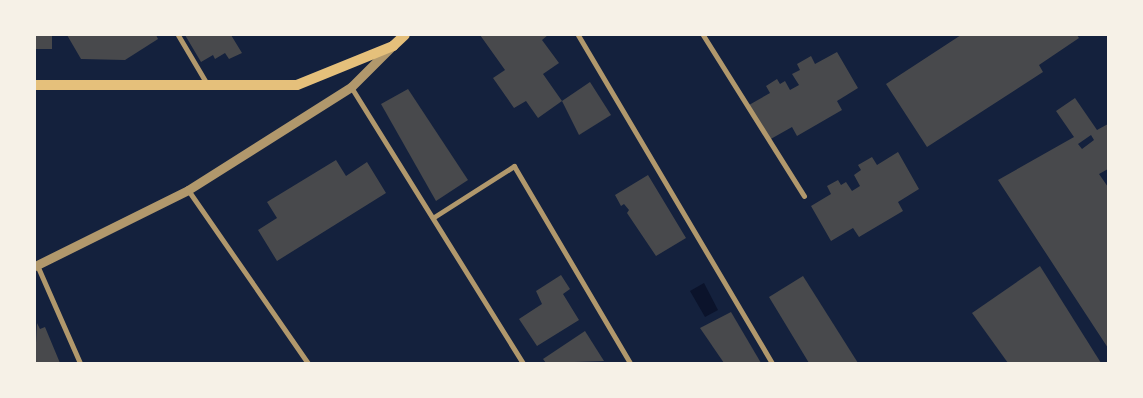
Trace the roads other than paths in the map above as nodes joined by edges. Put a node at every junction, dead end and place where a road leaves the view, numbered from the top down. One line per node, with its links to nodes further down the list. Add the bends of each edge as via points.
1 (178, 35): 7 (street)
2 (405, 35): 5 (main road)
3 (578, 35): 17 (street)
4 (703, 35): 10 (street)
5 (393, 46): 7 (main road, via 297,85); 8 (street)
6 (35, 85): 7 (main road)
7 (208, 85)
8 (351, 86): 9 (street); 11 (street)
9 (188, 190): 12 (street); 14 (street)
10 (804, 196)
11 (434, 217): 15 (street); 16 (street, via 514,166)
12 (36, 266): 13 (street)
13 (80, 363)
14 (308, 363)
15 (523, 363)
16 (630, 363)
17 (772, 363)

